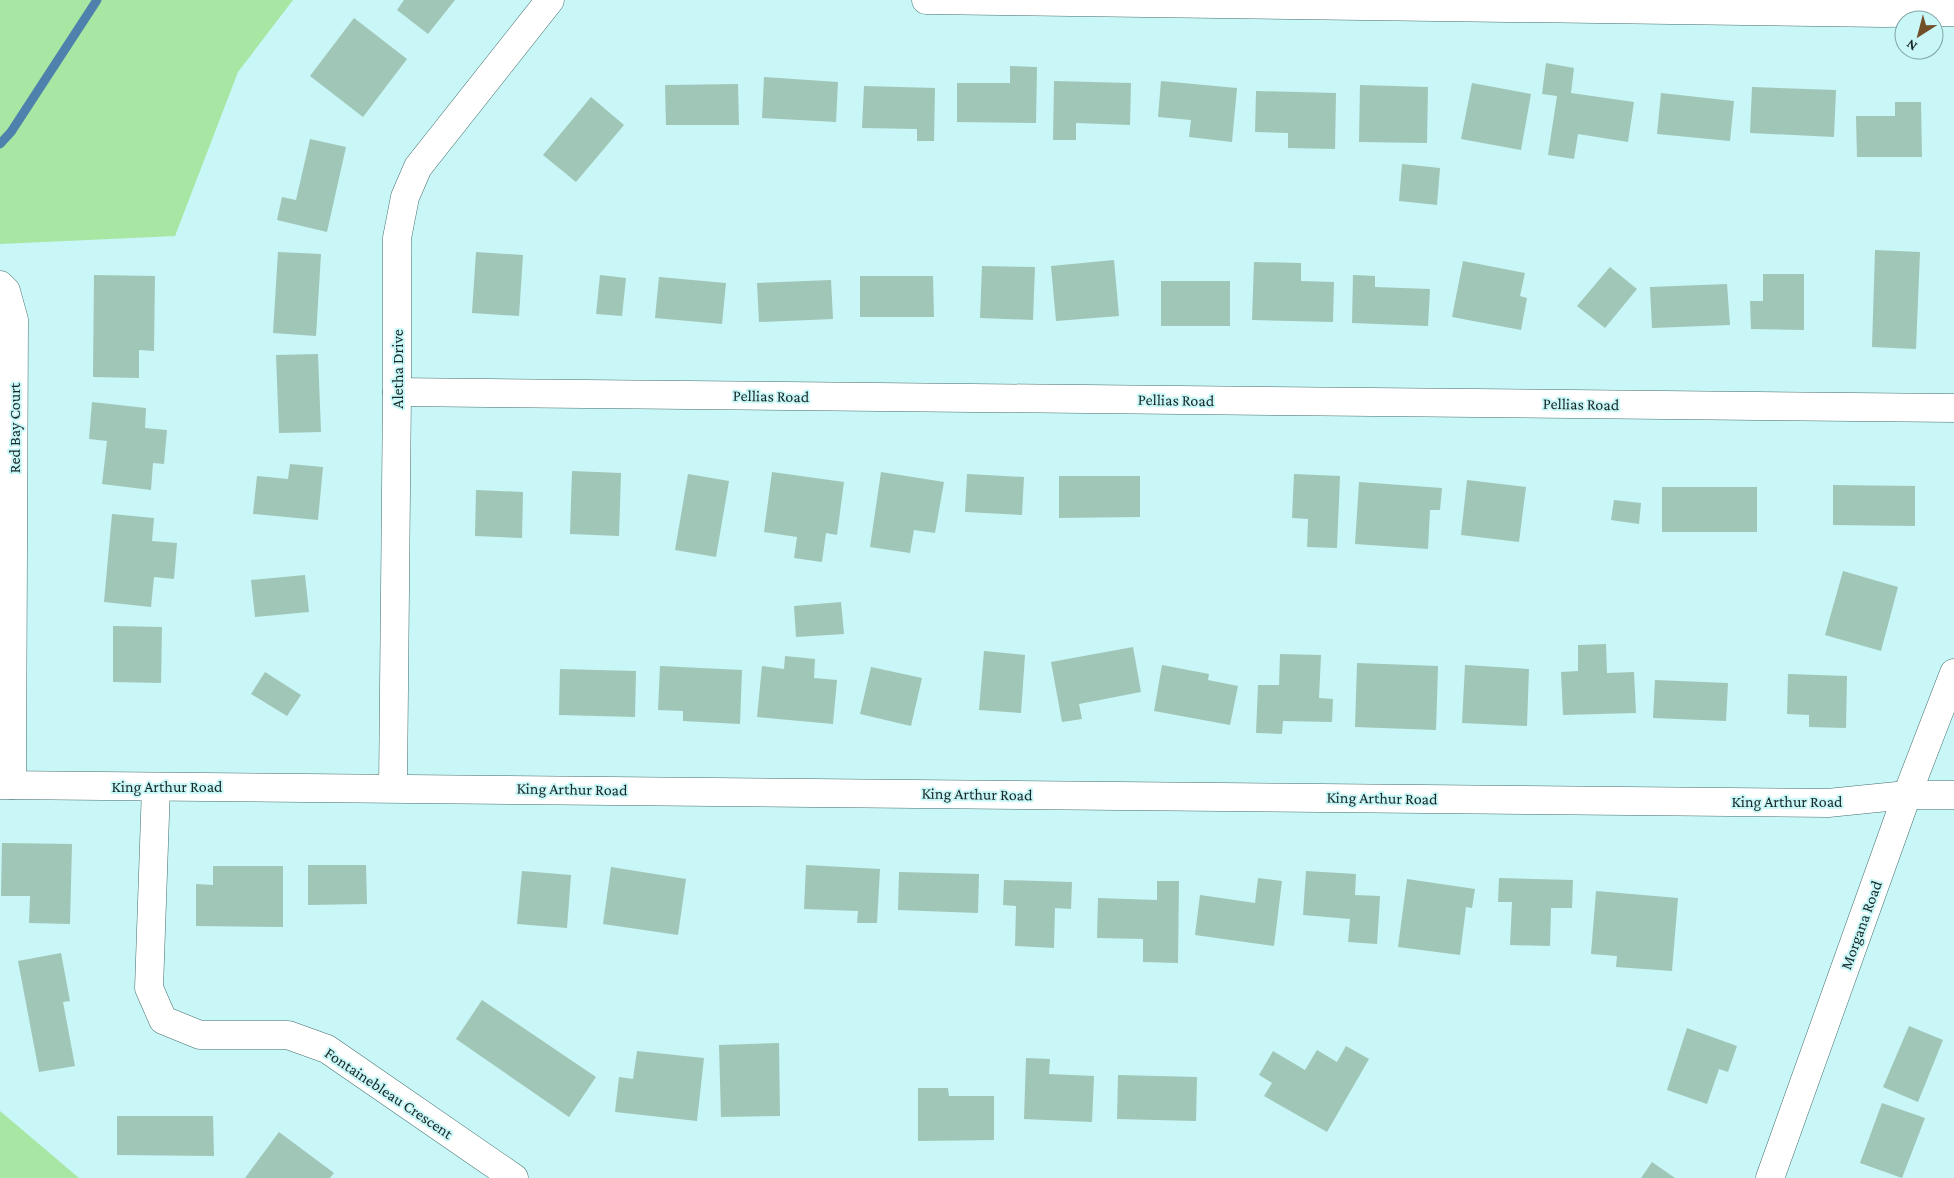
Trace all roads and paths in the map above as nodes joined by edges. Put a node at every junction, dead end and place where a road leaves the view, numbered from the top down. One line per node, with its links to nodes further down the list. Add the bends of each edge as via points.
1 (550, 0): 5 (street, Aletha Drive, via 418,167 405,197 397,238)
2 (926, 0): 3 (street)
3 (1954, 12)
4 (0, 285): 8 (street, Red Bay Court, via 6,290 14,320)
5 (397, 392): 6 (street, Pellias Road); 10 (street, Aletha Drive)
6 (1954, 408)
7 (1954, 673): 12 (street, Morgana Road)
8 (6, 785): 9 (street, King Arthur Road)
9 (156, 786): 10 (street, King Arthur Road); 13 (street, Fontainebleau Crescent, via 150,988 163,1020 200,1035 288,1035 328,1049)
10 (393, 788): 12 (street, King Arthur Road, via 1828,803)
11 (1954, 795): 12 (street, King Arthur Road)
12 (1907, 796): 14 (street, Morgana Road)
13 (514, 1178)
14 (1770, 1178)

